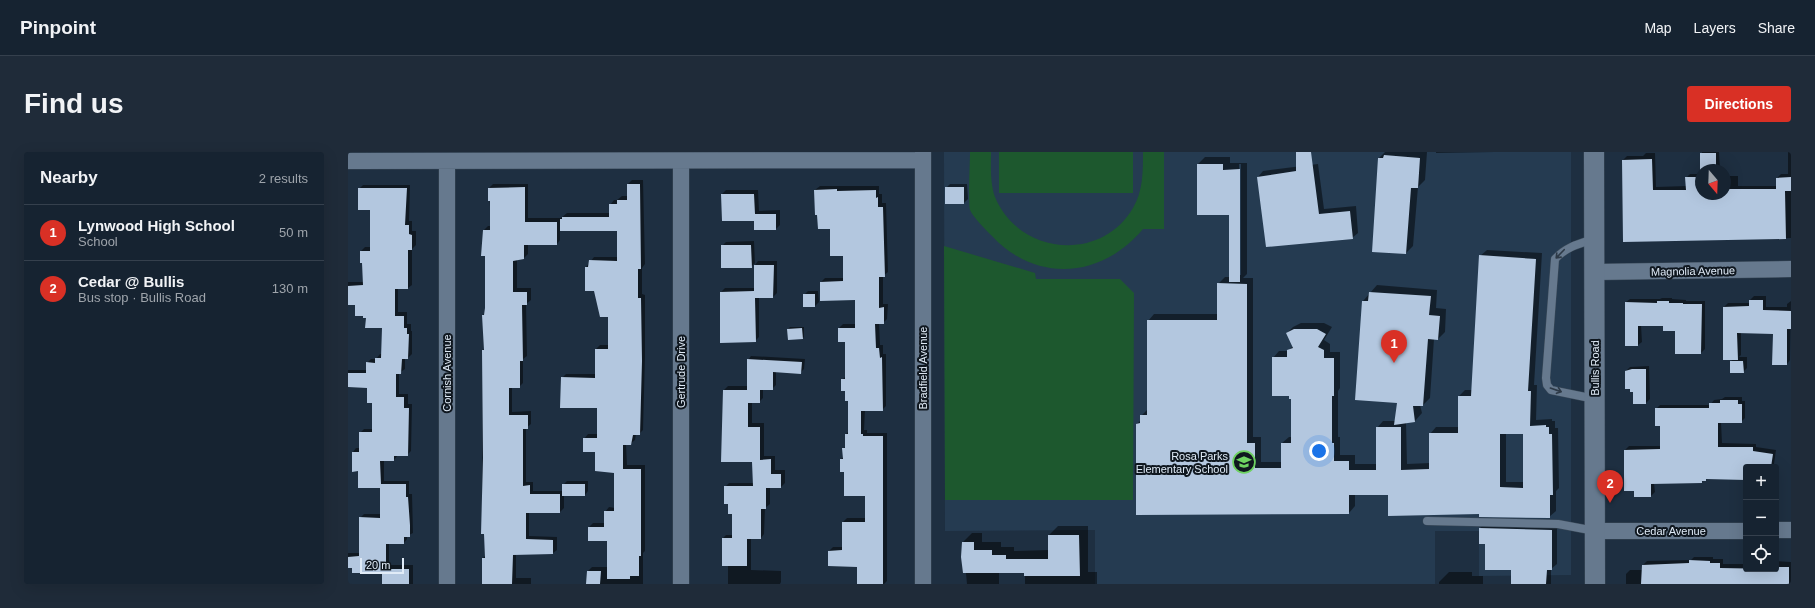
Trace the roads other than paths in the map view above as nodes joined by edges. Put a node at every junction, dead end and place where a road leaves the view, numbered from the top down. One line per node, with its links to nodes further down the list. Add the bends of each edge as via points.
1 (1594, 152): 6 (street, Bullis Road)
2 (923, 156): 3 (street); 17 (street, Bradfield Avenue)
3 (681, 160): 5 (street); 16 (street, Gertrude Drive)
4 (348, 161): 5 (street)
5 (447, 161): 15 (street, Cornish Avenue)
6 (1595, 239): 8 (street, Bullis Road); 9 (lane, one-way to 9, via 1569,247 1555,259 1546,378 1551,390)
7 (1791, 269): 8 (street, Magnolia Avenue)
8 (1595, 272): 9 (street, Bullis Road)
9 (1595, 400): 13 (street, Bullis Road)
10 (1427, 522): 13 (lane, via 1558,524)
11 (1779, 530): 12 (street)
12 (1791, 530)
13 (1595, 531): 14 (street, Cedar Avenue); 18 (street, Bullis Road)
14 (1743, 531)
15 (447, 584)
16 (681, 584)
17 (923, 584)
18 (1595, 584)

